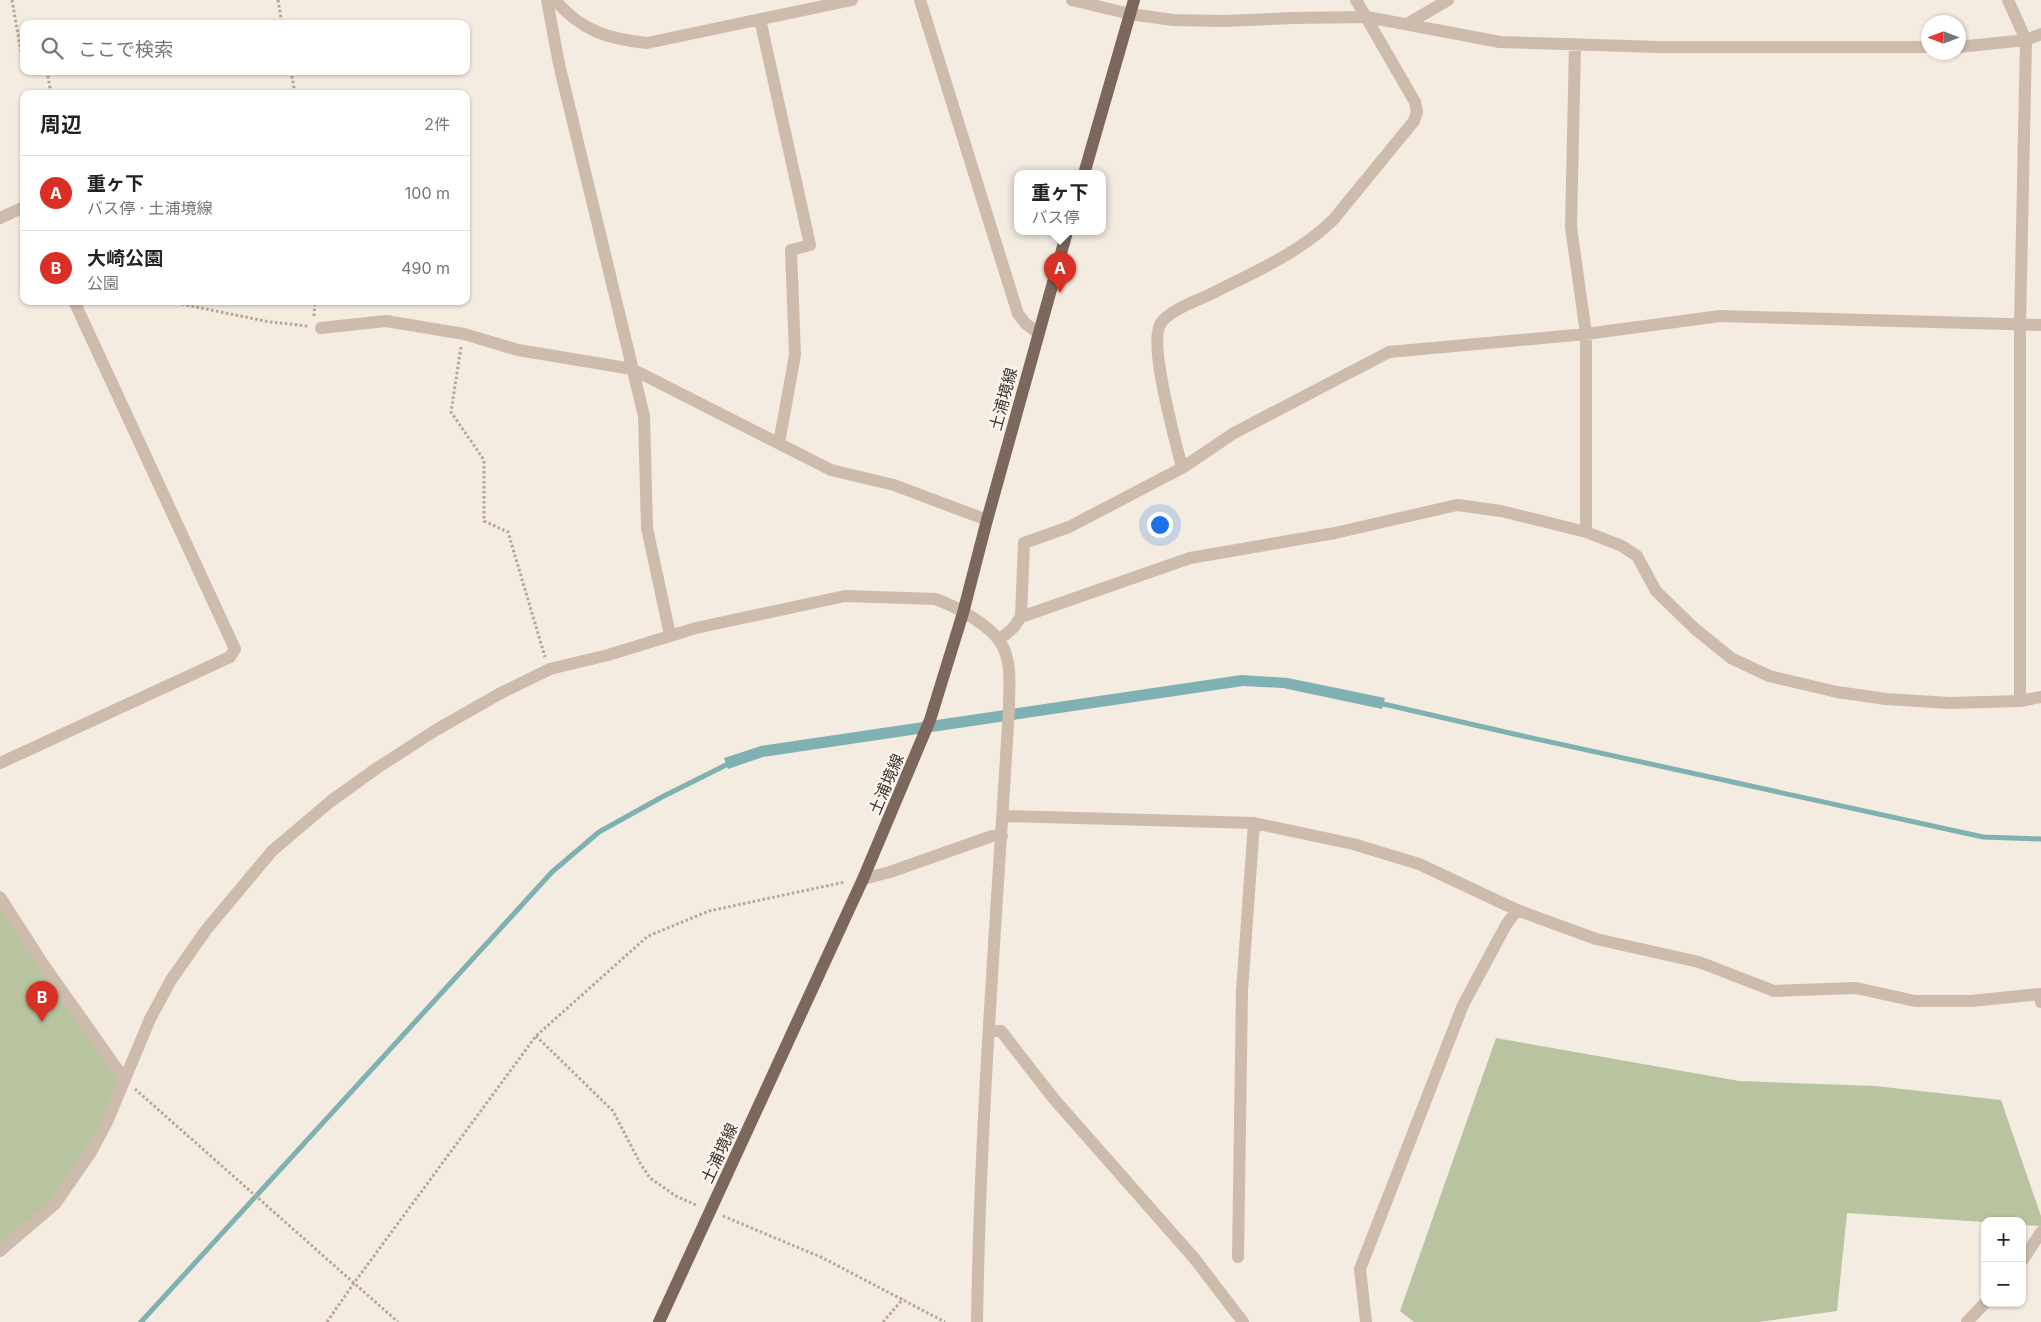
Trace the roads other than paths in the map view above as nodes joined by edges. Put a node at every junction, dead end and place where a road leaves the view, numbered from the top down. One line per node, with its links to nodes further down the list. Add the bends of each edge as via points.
1 (547, 0): 29 (street, via 559,64)
2 (555, 0): 12 (street, via 583,26 617,40 647,43)
3 (852, 0): 12 (street)
4 (920, 0): 27 (street, via 1018,314)
5 (1072, 0): 10 (street)
6 (1134, 0): 10 (main road)
7 (1356, 0): 11 (street)
8 (1448, 0): 13 (street)
9 (2008, 0): 15 (street)
10 (1130, 14): 11 (street, via 1193,21); 19 (main road)
11 (1367, 17): 13 (street); 31 (street, via 1415,102 1418,112 1414,122 1318,234 1268,266 1161,322 1158,332 1160,370)
12 (760, 19): 30 (street, via 810,246 791,250 795,355)
13 (1407, 24): 16 (street, via 1500,42)
14 (2041, 34): 15 (street)
15 (2026, 40): 17 (street); 24 (street)
16 (1575, 44): 18 (street); 28 (street, via 1571,227)
17 (1966, 46)
18 (1921, 47)
19 (1085, 170)
20 (20, 209): 21 (street)
21 (0, 218)
22 (1066, 235): 27 (main road, 土浦境線)
23 (76, 305): 40 (street, via 235,649 230,657)
24 (2020, 325): 25 (street); 28 (street, via 1720,316); 39 (street)
25 (2041, 325)
26 (320, 328): 29 (street, via 386,322 464,334 518,350)
27 (1038, 333): 32 (main road, 土浦境線)
28 (1586, 334): 31 (street, via 1389,352 1234,433); 33 (street)
29 (632, 369): 30 (street); 36 (street, via 644,416 646,528)
30 (779, 443): 32 (street, via 831,470 894,485)
31 (1182, 468): 35 (street, via 1069,527 1024,543)
32 (986, 520): 34 (main road, 土浦境線)
33 (1586, 532): 35 (street, via 1501,511 1457,505 1335,534 1190,558); 39 (street, via 1638,556 1656,591 1694,628 1730,658 1769,676 1837,692 1886,699 1950,704)
34 (963, 613): 36 (street, via 935,599 845,596); 37 (street); 44 (main road, 土浦境線, via 923,738)
35 (1021, 617): 37 (street)
36 (670, 635): 49 (street, via 608,656 550,669 436,730 331,801 272,851 206,930 171,980 150,1019)
37 (999, 640): 41 (street, via 1006,654 1009,674)
38 (2041, 697): 39 (street)
39 (2020, 701)
40 (0, 763)
41 (1003, 816): 42 (street); 43 (street)
42 (1254, 823): 46 (street, via 1353,844 1419,864); 53 (street, via 1242,991)
43 (1002, 836): 44 (street, via 992,836); 48 (street)
44 (863, 879): 55 (main road, 土浦境線)
45 (0, 897): 49 (street)
46 (1517, 910): 47 (street, via 1596,939 1699,962 1774,991 1856,988 1915,1001 1971,1001 2040,994); 58 (street, via 1463,1005 1360,1268)
47 (2041, 1002)
48 (990, 1031): 56 (street); 57 (street, via 1001,1032 1054,1098 1194,1258)
49 (125, 1080): 51 (street, via 91,1152 54,1204)
50 (2041, 1232): 52 (street)
51 (0, 1251)
52 (2026, 1255)
53 (1238, 1257)
54 (1981, 1307): 59 (street)
55 (659, 1322)
56 (977, 1322)
57 (1243, 1322)
58 (1366, 1322)
59 (1967, 1322)

